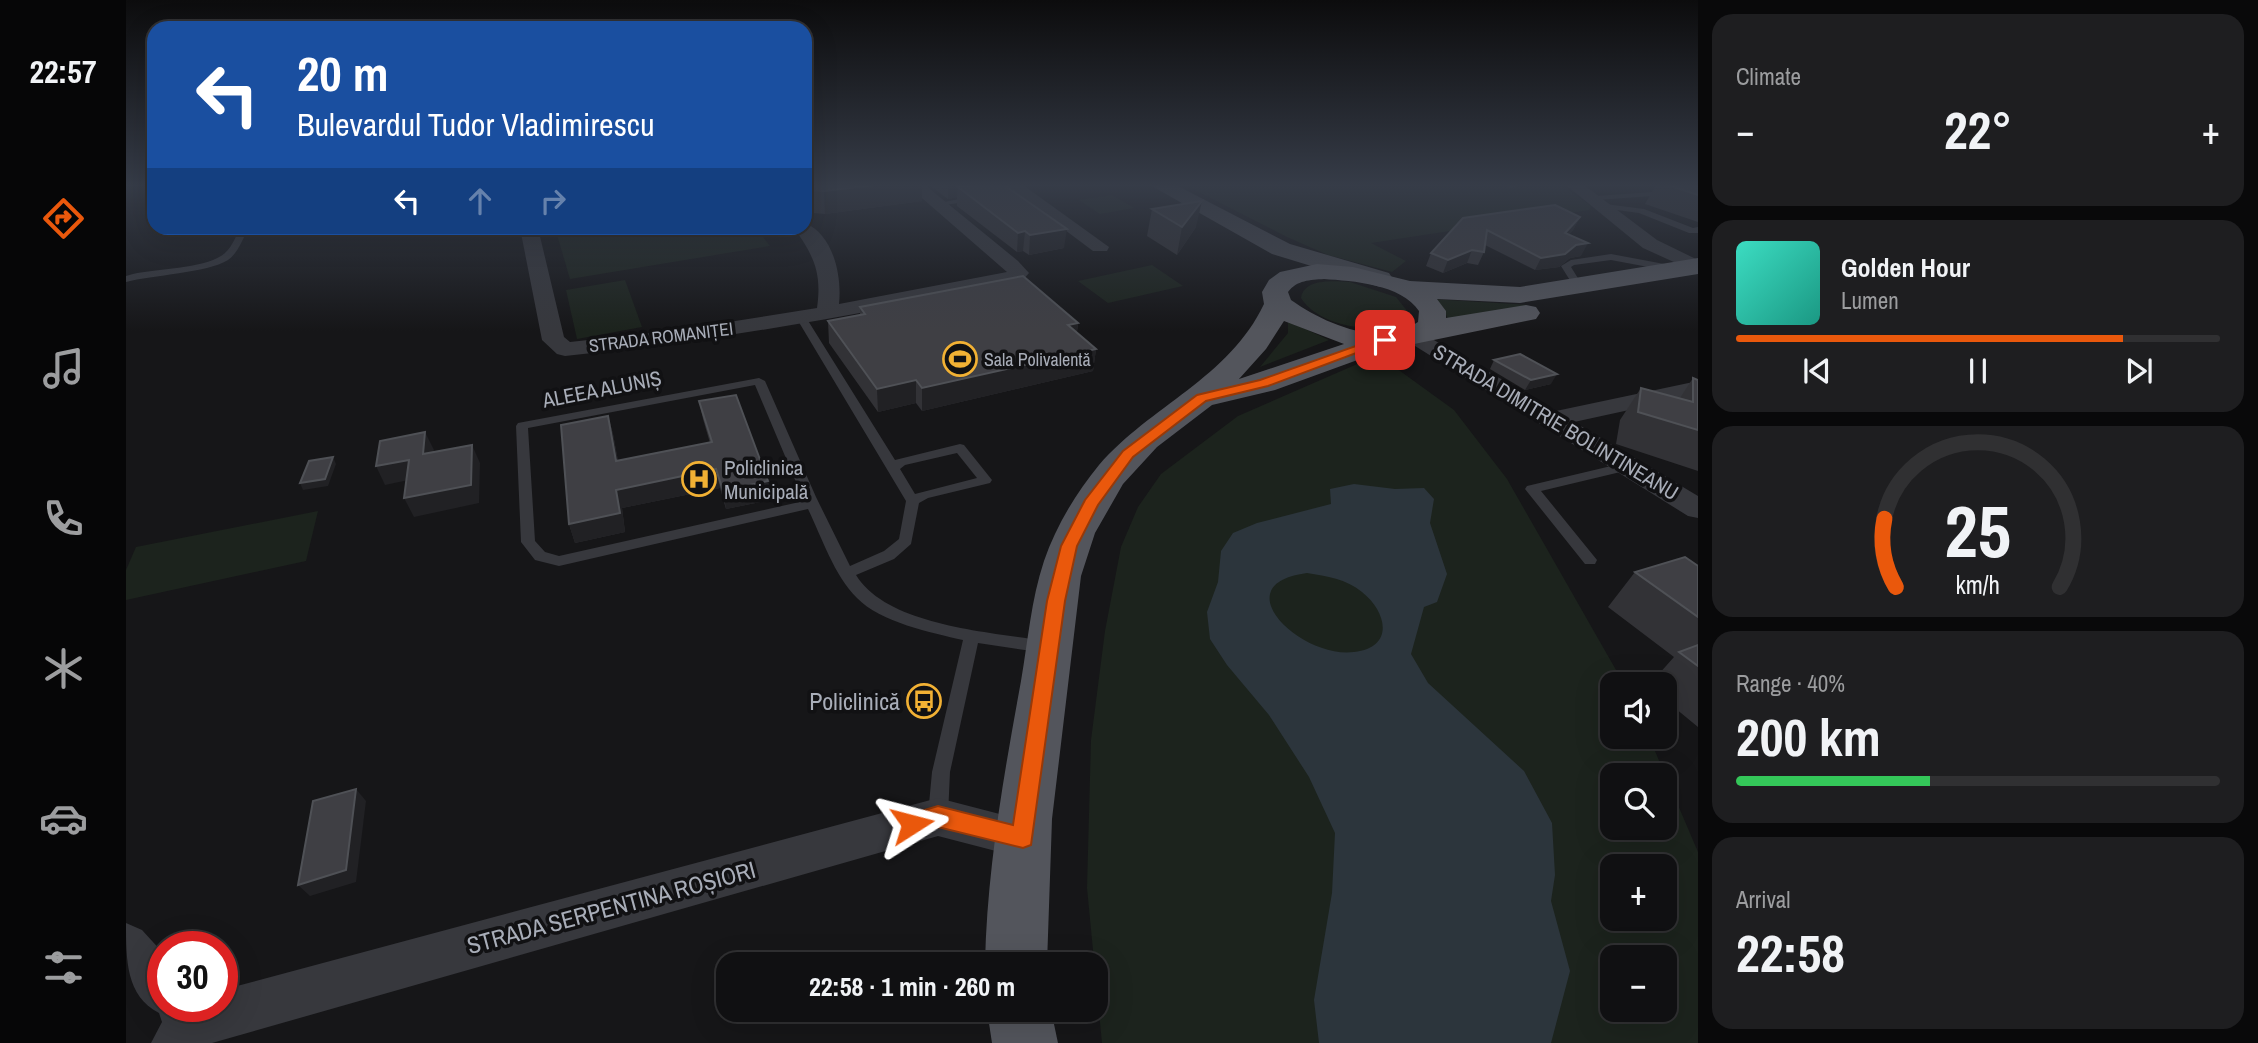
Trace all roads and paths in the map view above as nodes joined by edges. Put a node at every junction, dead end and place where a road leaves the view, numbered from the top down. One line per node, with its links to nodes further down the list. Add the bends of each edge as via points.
1 (974, 234): 14 (street, STRADA ROMANIȚEI, via 1019,273)
2 (1080, 234): 9 (street)
3 (1229, 234): 13 (main road, via 1262,253 1277,270)
4 (1252, 234): 12 (main road, via 1281,249)
5 (1638, 234): 10 (street)
6 (240, 235): 11 (lane, via 222,259)
7 (530, 235): 15 (street, STRADA ROMANIȚEI, via 553,340 565,349)
8 (808, 235): 14 (street, via 829,264)
9 (1100, 247)
10 (1694, 270): 12 (main road, via 1490,296); 16 (main road)
11 (126, 279)
12 (1395, 284): 13 (main road, via 1353,273 1311,272 1282,281); 16 (main road, via 1424,301 1434,313 1434,319)
13 (1277, 298): 16 (main road, via 1291,315 1317,328 1350,337); 18 (main road, via 1266,332)
14 (827, 313): 15 (street, STRADA ROMANIȚEI)
15 (802, 319): 21 (lane)
16 (1409, 335): 18 (main road, via 1264,383); 19 (street, STRADA DIMITRIE BOLINTINEANU)
17 (1698, 388): 19 (street)
18 (1201, 398): 28 (main road, via 1128,454 1091,504 1069,546)
19 (1553, 419): 20 (street, STRADA DIMITRIE BOLINTINEANU)
20 (1628, 466): 24 (street, STRADA DIMITRIE BOLINTINEANU); 25 (lane, via 1532,489)
21 (894, 467): 22 (lane); 22 (lane, via 960,448 985,480)
22 (913, 501): 26 (lane, via 906,541 889,555)
23 (813, 503): 23 (lane, ALEEA ALUNIȘ, via 559,561 540,556 528,542 522,426 759,381); 26 (lane, ALEEA ALUNIȘ)
24 (1698, 509)
25 (1590, 560)
26 (847, 573): 27 (lane, ALEEA ALUNIȘ, via 863,596 915,622)
27 (972, 635): 28 (lane, ALEEA ALUNIȘ); 29 (lane, via 941,772)
28 (1049, 648): 30 (main road)
29 (938, 817): 30 (street, STRADA SERPENTINA ROȘIORI); 34 (street, STRADA SERPENTINA ROȘIORI)
30 (1023, 838): 32 (main road)
31 (126, 946): 33 (street)
32 (1016, 952)
33 (147, 973)
34 (238, 1000)
35 (1021, 1022): 36 (main road)
36 (1025, 1043)

